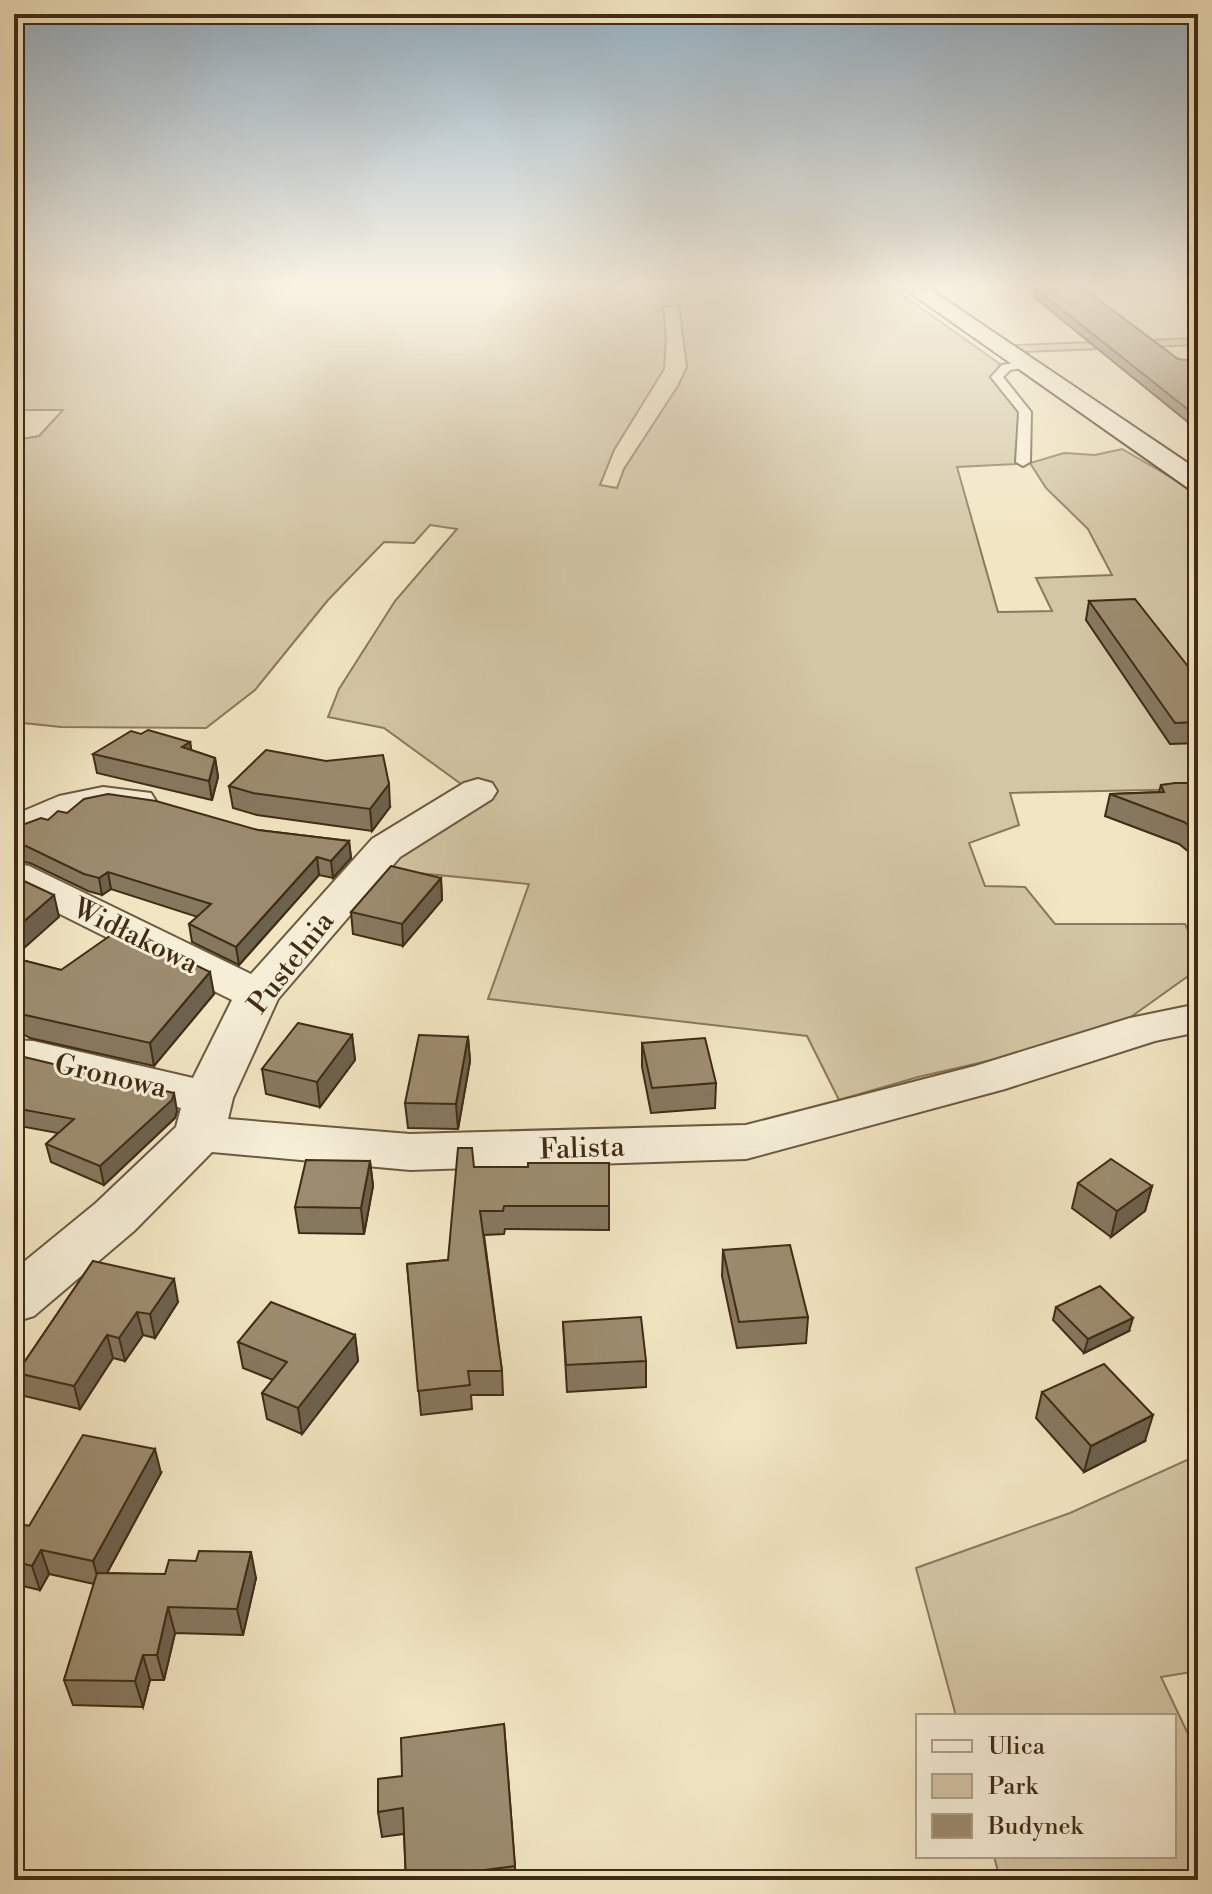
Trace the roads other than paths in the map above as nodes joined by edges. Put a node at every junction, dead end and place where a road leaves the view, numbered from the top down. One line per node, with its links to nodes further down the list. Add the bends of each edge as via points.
1 (1001, 372): 3 (lane, via 997,377 1025,412)
2 (1037, 372): 4 (street)
3 (1023, 462)
4 (1198, 482)
5 (478, 791): 9 (street, Pustelnia)
6 (168, 806): 7 (street, via 112,796 63,806)
7 (14, 831)
8 (342, 842): 9 (street)
9 (386, 848): 11 (street, Pustelnia)
10 (14, 875): 11 (street, Widłakowa)
11 (257, 995): 14 (street, Pustelnia)
12 (1198, 1018): 14 (street, Falista, via 746,1142 410,1152)
13 (14, 1055): 14 (street, Gronowa, via 33,1056)
14 (204, 1116): 15 (street, via 115,1217)
15 (14, 1301)

